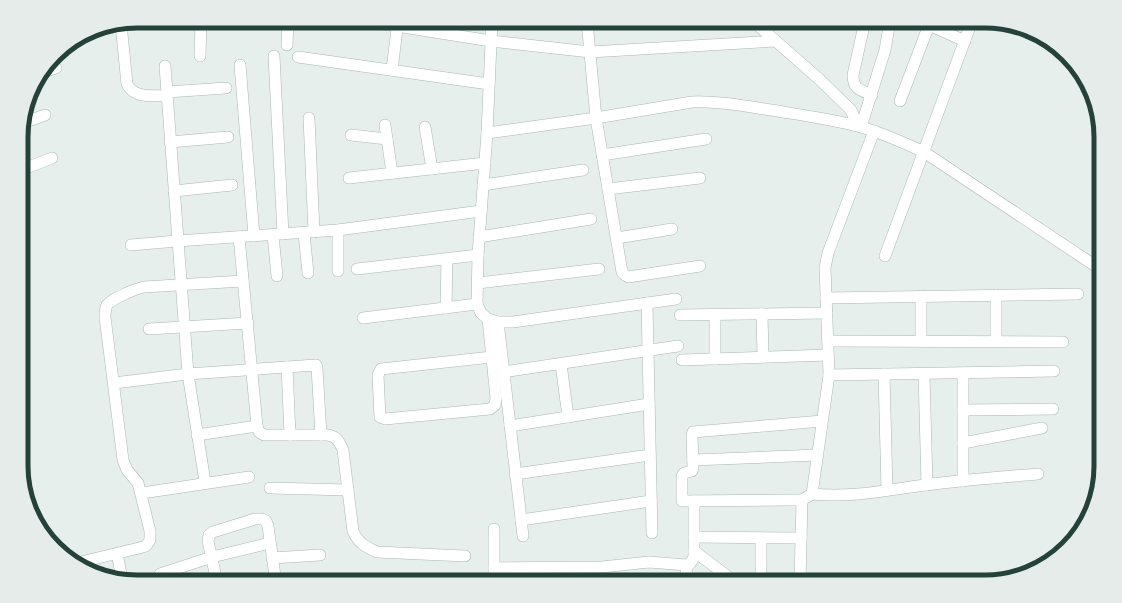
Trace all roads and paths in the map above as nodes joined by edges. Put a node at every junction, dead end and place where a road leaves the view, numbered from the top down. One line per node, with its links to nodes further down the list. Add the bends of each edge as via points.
1 (201, 28): 19 (street)
2 (288, 28): 17 (street)
3 (397, 28): 26 (street)
4 (420, 28): 14 (street)
5 (492, 28): 14 (street)
6 (588, 28): 18 (street)
7 (761, 28): 15 (street)
8 (863, 28): 30 (street, via 853,82 858,89)
9 (889, 28): 30 (street)
10 (923, 28): 31 (street)
11 (936, 28): 16 (street)
12 (970, 28): 16 (street)
13 (122, 29): 29 (street, via 129,87 137,94)
14 (491, 41): 18 (street); 27 (street)
15 (776, 41): 18 (street); 37 (street, via 851,110)
16 (965, 41): 46 (street)
17 (287, 45)
18 (590, 52): 34 (street)
19 (200, 56)
20 (274, 56): 65 (street)
21 (298, 57): 26 (street)
22 (240, 65): 66 (street)
23 (165, 66): 29 (street)
24 (56, 68): 25 (street)
25 (52, 69)
26 (392, 70): 27 (street)
27 (489, 84): 40 (street)
28 (226, 88): 29 (street)
29 (167, 94): 45 (street)
30 (872, 95): 37 (street)
31 (900, 101)
32 (45, 115): 35 (street)
33 (309, 118): 64 (street)
34 (596, 118): 37 (street, via 705,102 738,104); 40 (street); 47 (street)
35 (30, 121)
36 (385, 125): 43 (street)
37 (858, 126): 39 (street)
38 (425, 127): 51 (street)
39 (874, 131): 46 (street); 88 (street, via 828,253 825,268)
40 (487, 133): 49 (street)
41 (351, 135): 43 (street)
42 (228, 137): 45 (street)
43 (387, 139): 53 (street)
44 (706, 139): 47 (street)
45 (170, 142): 59 (street)
46 (924, 152): 73 (street); 75 (street)
47 (602, 155): 58 (street)
48 (52, 158): 50 (street)
49 (485, 163): 51 (street); 56 (street)
50 (28, 167)
51 (432, 169): 53 (street)
52 (583, 170): 56 (street)
53 (392, 173): 54 (street)
54 (349, 178)
55 (700, 178): 58 (street)
56 (483, 185): 60 (street)
57 (232, 186): 59 (street)
58 (608, 189): 69 (street)
59 (174, 191): 70 (street)
60 (481, 212): 63 (street); 68 (street)
61 (591, 218): 68 (street)
62 (672, 229): 69 (street)
63 (338, 230): 64 (street); 79 (street)
64 (309, 232): 65 (street); 80 (street)
65 (278, 235): 66 (street); 81 (street)
66 (254, 236): 67 (street)
67 (239, 237): 70 (street); 82 (street)
68 (479, 237): 72 (street)
69 (616, 238): 76 (street, via 622,272 628,277)
70 (178, 241): 71 (street); 84 (street)
71 (131, 245)
72 (478, 256): 74 (street); 83 (street)
73 (885, 256)
74 (447, 259): 77 (street); 92 (street)
75 (1094, 265)
76 (700, 266)
77 (358, 268)
78 (599, 269): 83 (street)
79 (338, 272)
80 (308, 273)
81 (277, 276)
82 (243, 281): 84 (street); 99 (street)
83 (478, 284): 91 (street)
84 (182, 285): 100 (street); 123 (street, via 144,287 108,304 105,317)
85 (1078, 294): 86 (street)
86 (996, 295): 87 (street); 104 (street)
87 (921, 296): 88 (street); 103 (street)
88 (826, 298): 93 (street)
89 (676, 299): 90 (street)
90 (647, 303): 98 (street, via 513,322); 107 (street)
91 (477, 304): 92 (street); 98 (street, via 481,313)
92 (446, 308): 97 (street)
93 (827, 313): 94 (street); 102 (street)
94 (762, 314): 95 (street); 110 (street)
95 (715, 315): 96 (street); 111 (street)
96 (680, 316)
97 (363, 318)
98 (493, 321): 109 (street); 117 (street)
99 (248, 323): 100 (street); 115 (street)
100 (184, 327): 101 (street); 119 (street)
101 (149, 329)
102 (828, 341): 103 (street); 108 (street)
103 (921, 341): 104 (street)
104 (996, 342): 105 (street)
105 (1064, 342)
106 (678, 346): 107 (street)
107 (648, 351): 113 (street); 124 (street)
108 (828, 355): 110 (street); 122 (street)
109 (492, 357): 109 (street, via 496,398 495,405 490,409 385,420 380,417 378,375 381,369)
110 (763, 357): 111 (street)
111 (715, 359): 112 (street)
112 (682, 360)
113 (561, 364): 117 (street); 127 (street)
114 (286, 367): 115 (street); 132 (street); 133 (street, via 316,365)
115 (252, 370): 119 (street); 129 (street)
116 (1054, 371): 118 (street)
117 (503, 372): 130 (street)
118 (963, 373): 121 (street); 126 (street)
119 (188, 374): 123 (street); 134 (street)
120 (884, 374): 121 (street); 122 (street); 147 (street)
121 (924, 374): 144 (street)
122 (828, 375): 128 (street)
123 (114, 383): 148 (street, via 124,460 127,470 138,483)
124 (649, 404): 127 (street); 136 (street)
125 (1053, 409): 126 (street)
126 (963, 410): 135 (street)
127 (568, 417): 130 (street)
128 (822, 421): 137 (street); 138 (street, via 693,432)
129 (257, 426): 132 (street, via 259,432 264,435); 134 (street)
130 (510, 426): 139 (street)
131 (1042, 428): 135 (street)
132 (290, 434): 133 (street)
133 (321, 435): 146 (street, via 335,436 339,441 343,450)
134 (197, 436): 143 (street)
135 (963, 443): 142 (street)
136 (650, 455): 139 (street); 151 (street)
137 (817, 455): 138 (street); 149 (street)
138 (693, 460): 152 (street, via 692,471 682,476 682,501)
139 (515, 474): 153 (street)
140 (1038, 474): 142 (street)
141 (249, 477): 143 (street)
142 (963, 481): 144 (street)
143 (205, 482): 148 (street)
144 (927, 485): 147 (street)
145 (270, 488): 146 (street)
146 (348, 490): 164 (street, via 353,531 357,540 366,547 377,552)
147 (887, 490): 149 (street, via 838,495)
148 (142, 493): 162 (street, via 150,540 146,546)
149 (812, 494): 150 (street)
150 (802, 500): 152 (street); 159 (street)
151 (651, 501): 153 (street); 155 (street)
152 (694, 501): 157 (street)
153 (521, 520): 156 (street)
154 (494, 529): 169 (street)
155 (652, 533)
156 (523, 536)
157 (694, 536): 158 (street); 161 (street)
158 (761, 538): 159 (street); 177 (street)
159 (800, 538): 178 (street)
160 (270, 543): 165 (street); 165 (street, via 266,521 255,519 212,532 208,540); 166 (street)
161 (694, 552): 168 (street, via 692,561); 176 (street)
162 (117, 554): 167 (street); 170 (street)
163 (320, 555): 166 (street)
164 (465, 556)
165 (212, 557): 171 (street); 172 (street)
166 (272, 558): 173 (street)
167 (84, 561)
168 (686, 565): 169 (street, via 648,562 602,567); 175 (street)
169 (494, 568): 174 (street)
170 (121, 574)
171 (160, 574)
172 (216, 575)
173 (275, 575)
174 (494, 575)
175 (687, 575)
176 (725, 575)
177 (761, 575)
178 (800, 575)

